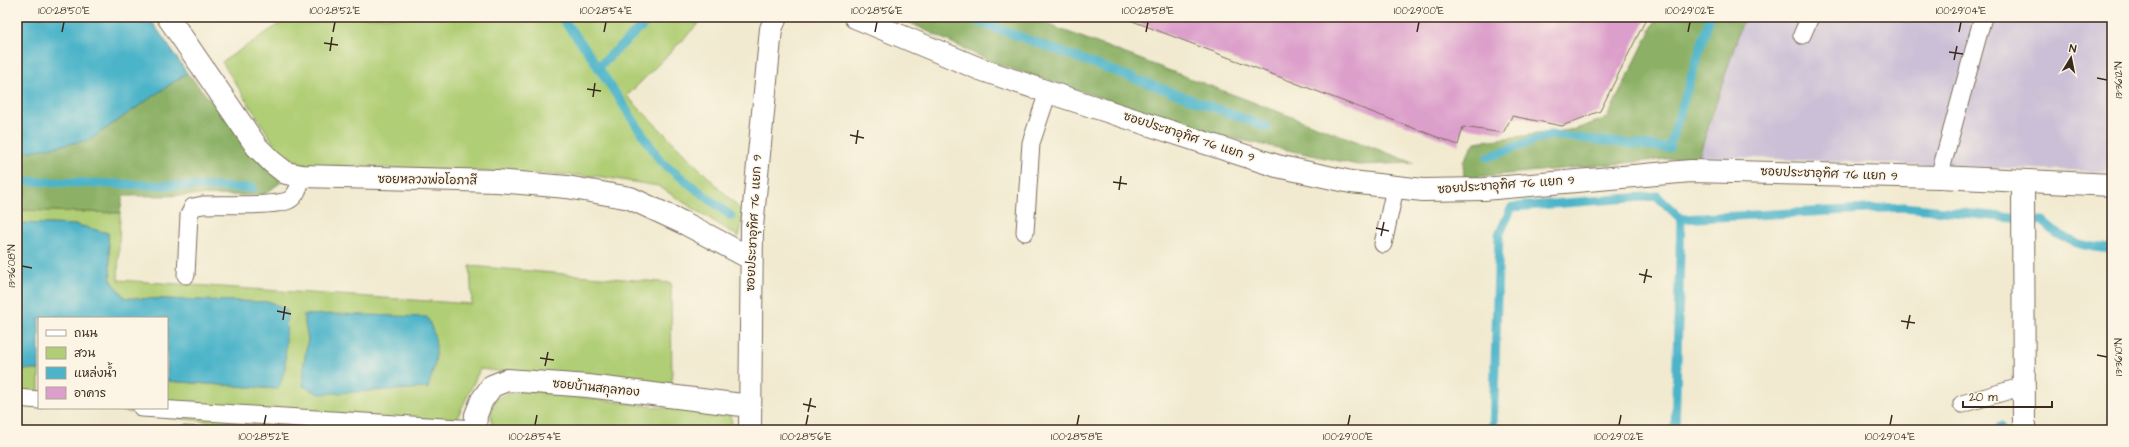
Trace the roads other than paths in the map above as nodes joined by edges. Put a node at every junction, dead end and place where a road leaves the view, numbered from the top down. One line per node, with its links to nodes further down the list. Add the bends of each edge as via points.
1 (168, 17): 8 (street, ซอยหลวงพ่อโอภาสี, via 257,146 286,173)
2 (776, 17): 15 (street, ซอยประชาอุทิศ 76 แยก 9, via 771,29 762,112)
3 (855, 17): 7 (street, ซอยประชาอุทิศ 76 แยก 9, via 980,69)
4 (1810, 17): 6 (lane)
5 (1982, 17): 9 (lane)
6 (1802, 35)
7 (1048, 92): 12 (street, ซอยประชาอุทิศ 76 แยก 9, via 1277,166 1351,182); 13 (lane, via 1031,143)
8 (302, 176): 15 (street, ซอยหลวงพ่อโอภาสี, via 497,181 567,187 630,198); 16 (lane, via 297,192 289,200 276,203 193,207 189,215)
9 (1939, 177): 10 (street, ซอยประชาอุทิศ 76 แยก 9); 12 (street, ซอยประชาอุทิศ 76 แยก 9, via 1691,171 1484,189)
10 (2023, 181): 11 (street, ซอยประชาอุทิศ 76 แยก 9); 17 (street)
11 (2112, 185)
12 (1395, 188): 14 (lane)
13 (1025, 232)
14 (1383, 244)
15 (750, 258): 21 (street, ซอยประชาอุทิศ 76 แยก 9)
16 (186, 275)
17 (2024, 386): 20 (lane); 25 (street)
18 (17, 398): 19 (lane)
19 (38, 400)
20 (1962, 404)
21 (750, 406): 23 (street, ซอยบ้านสกุลทอง, via 588,386 507,380 492,386 482,400 476,415); 24 (street, ซอยประชาอุทิศ 76 แยก 9)
22 (158, 409): 23 (lane)
23 (476, 429)
24 (750, 430)
25 (2024, 430)

